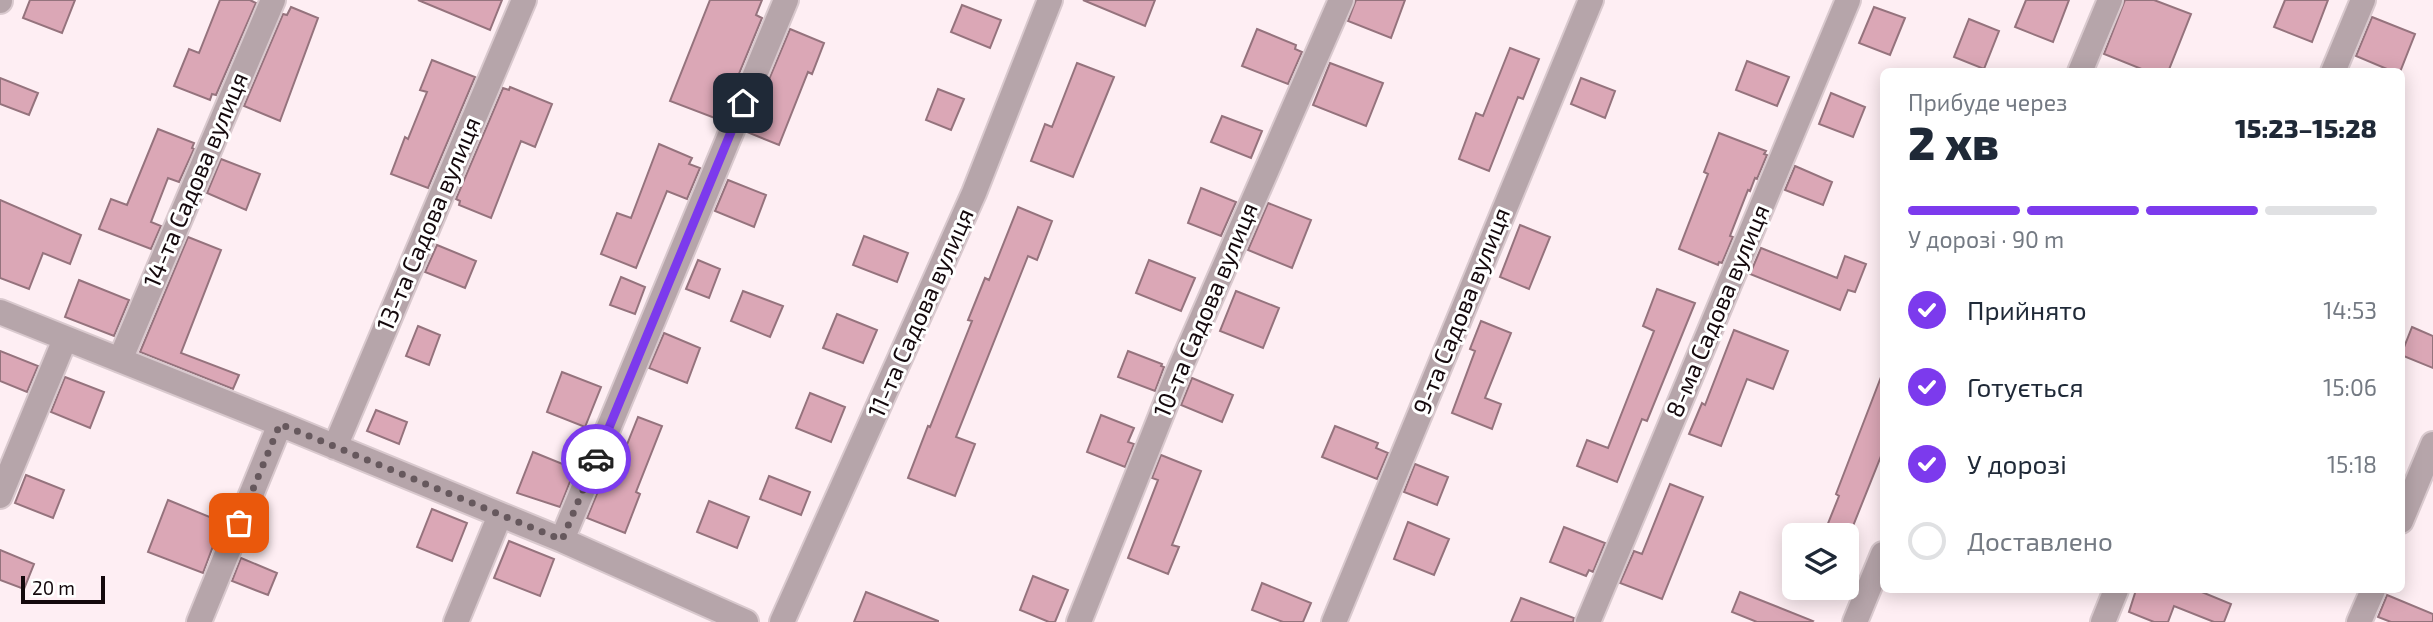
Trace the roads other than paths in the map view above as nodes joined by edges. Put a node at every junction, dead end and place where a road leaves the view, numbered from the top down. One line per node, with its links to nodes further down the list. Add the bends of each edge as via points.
1 (273, 0): 14 (street, 14-та Садова вулиця)
2 (524, 0): 17 (street, 13-та Садова вулиця)
3 (786, 0): 21 (street)
4 (1050, 0): 28 (street, 11-та Садова вулиця, via 974,193)
5 (1341, 0): 29 (street, 10-та Садова вулиця, via 1178,373)
6 (1591, 0): 30 (street, 9-та Садова вулиця)
7 (1848, 0): 31 (street, 8-ма Садова вулиця)
8 (2110, 0): 10 (street)
9 (2363, 0): 11 (street)
10 (2083, 68)
11 (2335, 68)
12 (0, 312): 13 (street)
13 (65, 339): 14 (street); 18 (street)
14 (120, 360): 15 (street)
15 (280, 424): 17 (street); 25 (street)
16 (2433, 444): 19 (street)
17 (335, 447): 20 (street)
18 (0, 496)
19 (2405, 511)
20 (500, 515): 21 (street); 26 (street)
21 (562, 540): 27 (street)
22 (1880, 561): 32 (street)
23 (2115, 593): 33 (street)
24 (2372, 593): 34 (street)
25 (199, 622)
26 (456, 622)
27 (746, 622)
28 (782, 622)
29 (1079, 622)
30 (1334, 622)
31 (1588, 622)
32 (1855, 622)
33 (2103, 622)
34 (2359, 622)

